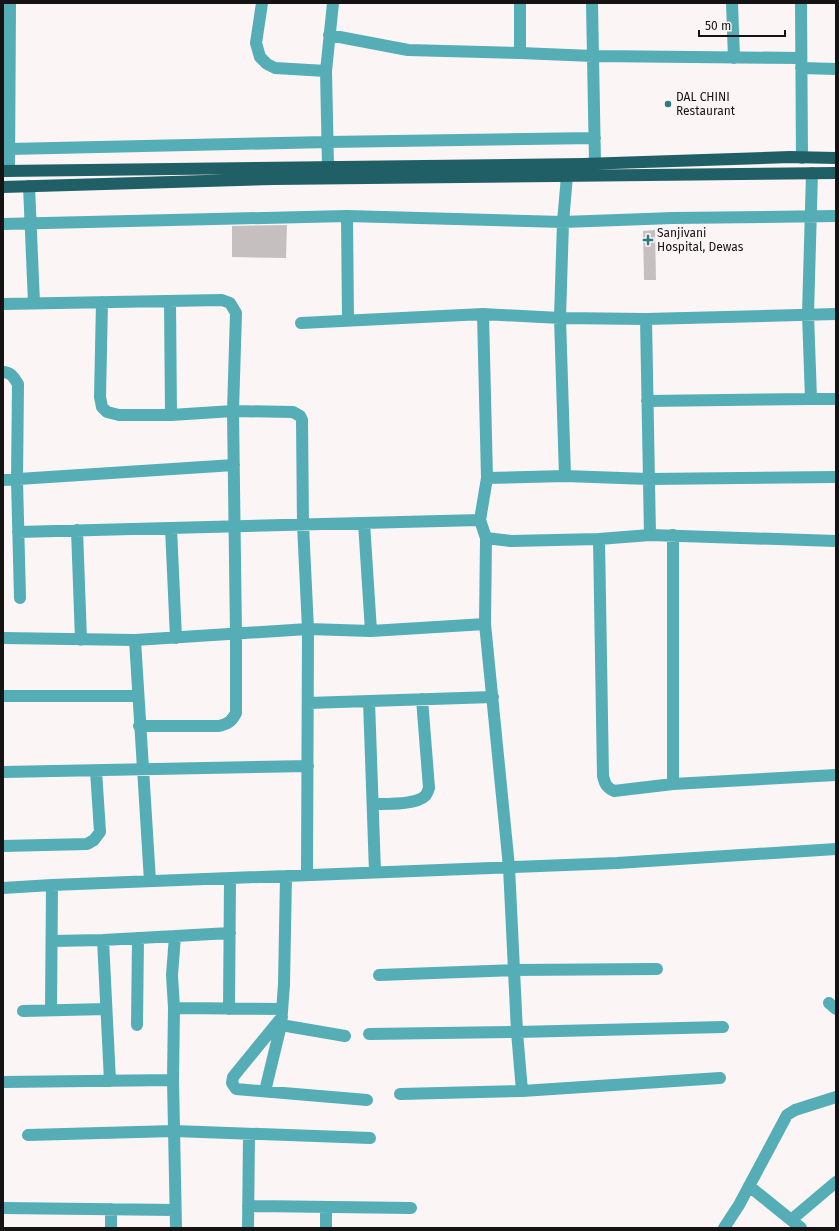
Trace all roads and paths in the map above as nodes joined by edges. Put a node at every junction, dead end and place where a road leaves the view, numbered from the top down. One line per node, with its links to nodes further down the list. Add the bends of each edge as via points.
1 (10, 3): 17 (street)
2 (262, 3): 14 (street, via 256,44 260,57 275,68)
3 (333, 3): 8 (street)
4 (520, 3): 9 (street)
5 (592, 3): 10 (street)
6 (732, 3): 11 (street)
7 (801, 3): 12 (street)
8 (329, 35): 9 (street, via 408,50); 14 (street)
9 (520, 53): 10 (street)
10 (593, 56): 11 (street); 15 (street)
11 (734, 58): 12 (street)
12 (801, 63): 13 (street); 18 (street)
13 (836, 69)
14 (326, 71): 16 (street)
15 (595, 138): 16 (street); 20 (street)
16 (328, 142): 17 (street); 21 (street)
17 (9, 149): 22 (street)
18 (802, 158): 19 (main road); 20 (main road)
19 (836, 158)
20 (595, 163): 21 (main road)
21 (328, 166): 22 (main road)
22 (6, 171)
23 (812, 173): 24 (main road); 25 (main road); 29 (street)
24 (836, 173)
25 (567, 176): 26 (main road, via 272,179); 32 (street)
26 (29, 186): 27 (main road); 31 (street)
27 (3, 187)
28 (347, 216): 31 (street); 32 (street); 43 (street)
29 (811, 216): 30 (street); 32 (street); 39 (street)
30 (836, 216)
31 (31, 222): 33 (street); 36 (street)
32 (563, 222): 41 (street)
33 (3, 224)
34 (170, 301): 35 (street); 49 (street, via 222,300 230,303 236,313); 50 (street)
35 (102, 302): 36 (street); 50 (street, via 102,406 108,412 119,415)
36 (34, 303): 37 (street)
37 (3, 304)
38 (483, 314): 41 (street); 43 (street); 54 (street)
39 (808, 314): 40 (street); 42 (street); 46 (street)
40 (836, 314)
41 (560, 318): 42 (street); 52 (street)
42 (646, 319): 48 (street)
43 (348, 321): 44 (street)
44 (301, 323)
45 (3, 372): 57 (street, via 12,374 18,384)
46 (811, 399): 47 (street); 48 (street)
47 (836, 399)
48 (647, 401): 55 (street)
49 (233, 411): 50 (street); 51 (street); 60 (street, via 293,412 300,416)
50 (171, 415)
51 (234, 465): 57 (street); 61 (street)
52 (565, 476): 54 (street); 55 (street)
53 (836, 477): 55 (street)
54 (487, 478): 58 (street)
55 (649, 479): 65 (street)
56 (3, 480): 57 (street)
57 (17, 480): 64 (street)
58 (480, 520): 59 (street); 67 (street)
59 (364, 523): 60 (street); 73 (street)
60 (303, 525): 61 (street); 72 (street)
61 (235, 526): 62 (street); 74 (street)
62 (171, 528): 63 (street); 76 (street)
63 (78, 530): 64 (street); 77 (street)
64 (18, 532): 70 (street)
65 (650, 535): 66 (street); 68 (street)
66 (673, 536): 69 (street); 91 (street)
67 (486, 538): 68 (street); 71 (street)
68 (599, 539): 91 (street, via 604,780 608,788 614,791)
69 (836, 541)
70 (20, 598)
71 (486, 624): 73 (street); 81 (street)
72 (308, 629): 73 (street); 74 (street); 84 (street)
73 (371, 631)
74 (236, 634): 76 (street); 85 (street, via 236,713 233,719 219,726)
75 (3, 638): 77 (street)
76 (176, 638): 78 (street)
77 (81, 640): 78 (street)
78 (135, 640): 80 (street)
79 (3, 696): 80 (street)
80 (138, 696): 85 (street)
81 (492, 697): 82 (street); 95 (street)
82 (422, 699): 83 (street); 92 (street, via 428,793 416,802)
83 (369, 701): 84 (street); 92 (street)
84 (308, 703): 86 (street)
85 (140, 726): 88 (street)
86 (308, 766): 88 (street); 97 (street)
87 (96, 770): 88 (street); 89 (street); 93 (street, via 100,832 94,840 87,844)
88 (142, 770): 100 (street)
89 (3, 772)
90 (836, 775): 91 (street)
91 (673, 784)
92 (372, 804): 96 (street)
93 (3, 846)
94 (836, 849): 95 (street)
95 (508, 867): 96 (street); 108 (street)
96 (375, 872): 97 (street)
97 (307, 875): 98 (street)
98 (286, 876): 99 (street); 116 (street)
99 (230, 878): 100 (street); 103 (street)
100 (150, 881): 101 (street)
101 (52, 885): 102 (street); 107 (street)
102 (3, 888)
103 (230, 933): 104 (street); 113 (street)
104 (175, 936): 105 (street); 111 (street, via 172,975)
105 (138, 938): 106 (street); 117 (street)
106 (103, 940): 107 (street); 112 (street)
107 (52, 941): 114 (street)
108 (514, 970): 109 (street); 110 (street); 119 (street)
109 (657, 970)
110 (379, 975)
111 (174, 1008): 113 (street); 123 (street)
112 (106, 1009): 114 (street); 124 (street)
113 (229, 1009): 116 (street)
114 (51, 1010): 115 (street)
115 (23, 1011)
116 (282, 1017): 121 (street); 126 (street); 126 (street, via 233,1076 232,1084 236,1089)
117 (137, 1025)
118 (723, 1027): 119 (street)
119 (517, 1032): 120 (street); 127 (street)
120 (369, 1034)
121 (345, 1036)
122 (720, 1078): 127 (street)
123 (173, 1080): 124 (street); 131 (street)
124 (110, 1081): 125 (street)
125 (3, 1082)
126 (264, 1091): 130 (street)
127 (522, 1091): 128 (street)
128 (400, 1094)
129 (836, 1098): 136 (street, via 795,1110 787,1115)
130 (367, 1100)
131 (174, 1131): 132 (street); 133 (street); 142 (street)
132 (248, 1134): 134 (street); 137 (street)
133 (28, 1135)
134 (370, 1138)
135 (836, 1182): 143 (street)
136 (749, 1186): 143 (street); 148 (street)
137 (248, 1206): 139 (street); 146 (street)
138 (3, 1208): 141 (street)
139 (326, 1208): 140 (street); 147 (street)
140 (411, 1208)
141 (111, 1209): 142 (street); 144 (street)
142 (176, 1210): 145 (street)
143 (791, 1220): 149 (street)
144 (111, 1228)
145 (176, 1228)
146 (248, 1228)
147 (326, 1228)
148 (724, 1228)
149 (801, 1228)

